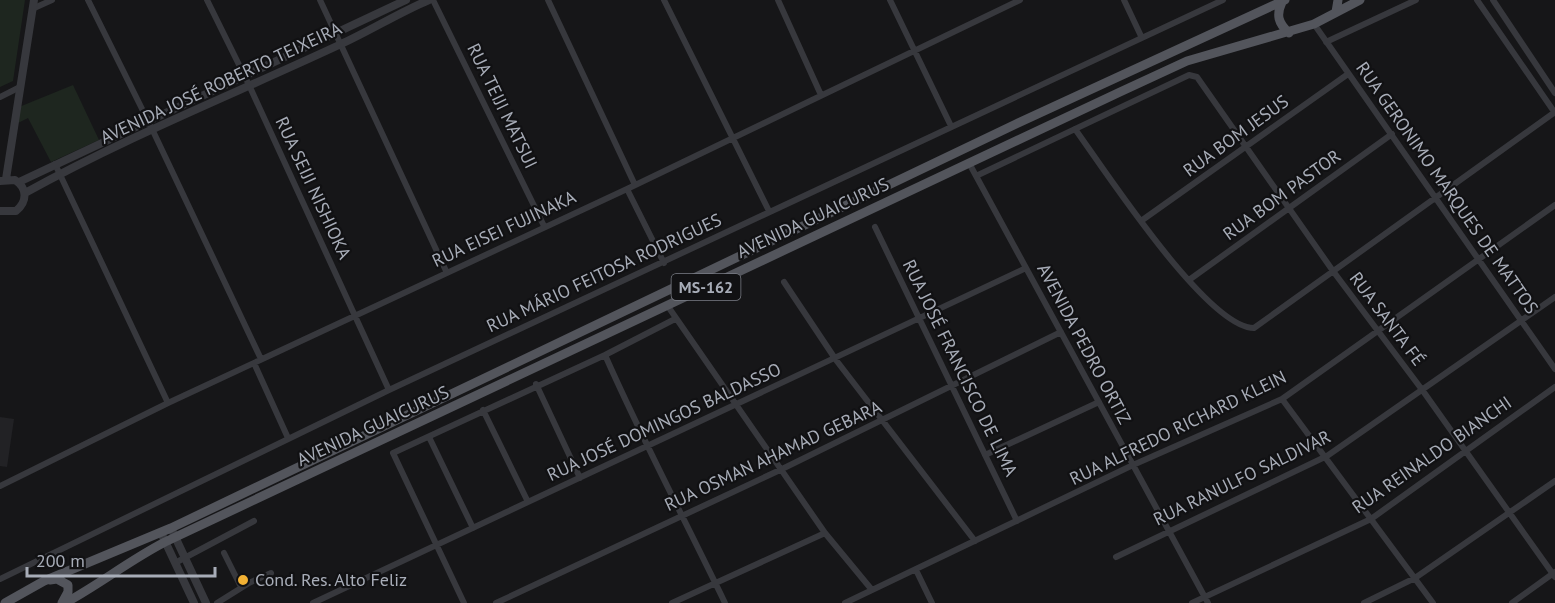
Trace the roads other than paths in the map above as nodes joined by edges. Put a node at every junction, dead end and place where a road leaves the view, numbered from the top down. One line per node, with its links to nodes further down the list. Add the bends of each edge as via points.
1 (34, 0): 22 (street)
2 (52, 0): 22 (street)
3 (88, 0): 39 (street)
4 (207, 0): 32 (street, RUA SEIJI NISHIOKA)
5 (320, 0): 26 (street)
6 (406, 0): 26 (street, AVENIDA JOSÉ ROBERTO TEIXEIRA)
7 (431, 0): 29 (street, AVENIDA JOSÉ ROBERTO TEIXEIRA); 61 (street, RUA TEIJI MATSUI)
8 (548, 0): 52 (street)
9 (664, 0): 44 (street)
10 (778, 0): 36 (street)
11 (890, 0): 30 (street)
12 (1020, 0): 21 (street, RUA EISEI FUJINAKA)
13 (1124, 0): 27 (street)
14 (1222, 0): 27 (street, RUA MÁRIO FEITOSA RODRIGUES)
15 (1338, 0): 23 (main road)
16 (1360, 0): 23 (main road, AVENIDA GUAICURUS / MS-162)
17 (1416, 0): 28 (street)
18 (1476, 0): 38 (street)
19 (1493, 0): 35 (street)
20 (1284, 1): 25 (main road, via 1278,12 1279,22); 110 (main road, AVENIDA GUAICURUS / MS-162, via 1005,129)
21 (1008, 2): 30 (street, RUA EISEI FUJINAKA)
22 (33, 9): 34 (street)
23 (1336, 12): 24 (main road, AVENIDA GUAICURUS / MS-162)
24 (1314, 24): 25 (main road, AVENIDA GUAICURUS / MS-162); 28 (street, RUA GERONIMO MARQUES DE MATTOS)
25 (1289, 33): 46 (main road, AVENIDA GUAICURUS / MS-162, via 1187,61)
26 (336, 35): 29 (street); 32 (street, AVENIDA JOSÉ ROBERTO TEIXEIRA)
27 (1142, 36): 40 (street, RUA MÁRIO FEITOSA RODRIGUES)
28 (1326, 42): 31 (street, RUA GERONIMO MARQUES DE MATTOS)
29 (340, 45): 33 (street, AVENIDA JOSÉ ROBERTO TEIXEIRA); 67 (street)
30 (913, 49): 36 (street, RUA EISEI FUJINAKA); 40 (street)
31 (1348, 74): 43 (street, RUA GERONIMO MARQUES DE MATTOS); 45 (street, RUA BOM JESUS)
32 (244, 75): 33 (street, RUA SEIJI NISHIOKA); 39 (street, AVENIDA JOSÉ ROBERTO TEIXEIRA)
33 (249, 85): 42 (street, AVENIDA JOSÉ ROBERTO TEIXEIRA); 72 (street, RUA SEIJI NISHIOKA)
34 (20, 87): 37 (street); 50 (street)
35 (1555, 93)
36 (821, 95): 44 (street, RUA EISEI FUJINAKA)
37 (0, 97)
38 (1555, 113): 55 (street)
39 (147, 121): 42 (street); 47 (street, AVENIDA JOSÉ ROBERTO TEIXEIRA)
40 (951, 126): 58 (street, RUA MÁRIO FEITOSA RODRIGUES)
41 (1075, 129): 45 (street, RUA SANTA FÉ, via 1189,75 1197,77); 49 (street); 60 (street)
42 (153, 131): 48 (street, AVENIDA JOSÉ ROBERTO TEIXEIRA); 80 (street)
43 (1392, 134): 55 (street, RUA GERONIMO MARQUES DE MATTOS); 57 (street, RUA BOM PASTOR)
44 (732, 138): 52 (street, RUA EISEI FUJINAKA); 58 (street)
45 (1247, 147): 57 (street, RUA SANTA FÉ); 60 (street, RUA BOM JESUS)
46 (969, 163): 49 (street, AVENIDA PEDRO ORTIZ); 71 (main road, AVENIDA GUAICURUS / MS-162)
47 (55, 164): 48 (street); 51 (street, AVENIDA JOSÉ ROBERTO TEIXEIRA)
48 (60, 175): 54 (street, AVENIDA JOSÉ ROBERTO TEIXEIRA); 89 (street)
49 (976, 176): 65 (street, AVENIDA PEDRO ORTIZ)
50 (3, 180): 51 (street)
51 (19, 182): 54 (street)
52 (636, 185): 53 (street, RUA EISEI FUJINAKA)
53 (627, 189): 61 (street, RUA EISEI FUJINAKA); 64 (street)
54 (25, 194): 59 (street, AVENIDA JOSÉ ROBERTO TEIXEIRA, via 16,211)
55 (1434, 198): 63 (street, RUA GERONIMO MARQUES DE MATTOS); 66 (street)
56 (1555, 205): 63 (street, RUA ALFREDO RICHARD KLEIN)
57 (1289, 209): 66 (street, RUA SANTA FÉ); 68 (street, RUA BOM PASTOR)
58 (770, 211): 64 (street, RUA MÁRIO FEITOSA RODRIGUES)
59 (0, 214)
60 (1141, 221): 68 (street)
61 (544, 226): 67 (street, RUA EISEI FUJINAKA)
62 (875, 228): 74 (street, RUA JOSÉ FRANCISCO DE LIMA)
63 (1478, 259): 75 (street, RUA GERONIMO MARQUES DE MATTOS); 77 (street, RUA ALFREDO RICHARD KLEIN)
64 (664, 263): 85 (street, RUA MÁRIO FEITOSA RODRIGUES)
65 (1026, 268): 74 (street, RUA JOSÉ DOMINGOS BALDASSO); 76 (street, AVENIDA PEDRO ORTIZ)
66 (1333, 271): 68 (street, via 1254,328 1238,325); 77 (street, RUA SANTA FÉ)
67 (447, 273): 72 (street, RUA EISEI FUJINAKA)
68 (1189, 280)
69 (784, 282): 79 (street)
70 (1555, 297): 75 (street, RUA RANULFO SALDIVAR)
71 (667, 305): 73 (street); 115 (main road, AVENIDA GUAICURUS / MS-162)
72 (355, 315): 80 (street, RUA EISEI FUJINAKA); 85 (street, RUA SEIJI NISHIOKA)
73 (675, 319): 78 (street); 90 (street)
74 (919, 320): 79 (street, RUA JOSÉ DOMINGOS BALDASSO); 83 (street, RUA JOSÉ FRANCISCO DE LIMA)
75 (1521, 321): 81 (street, RUA GERONIMO MARQUES DE MATTOS); 86 (street, RUA RANULFO SALDIVAR)
76 (1061, 332): 83 (street, RUA OSMAN AHAMAD GEBARA); 88 (street, AVENIDA PEDRO ORTIZ)
77 (1377, 332): 86 (street, RUA SANTA FÉ); 87 (street, RUA ALFREDO RICHARD KLEIN)
78 (605, 355): 82 (street); 95 (street)
79 (836, 360): 90 (street, RUA JOSÉ DOMINGOS BALDASSO); 92 (street)
80 (257, 361): 89 (street, RUA EISEI FUJINAKA); 94 (street)
81 (1555, 369)
82 (536, 384): 91 (street); 101 (street)
83 (951, 387): 92 (street, RUA OSMAN AHAMAD GEBARA); 97 (street, RUA JOSÉ FRANCISCO DE LIMA)
84 (1555, 387): 96 (street, RUA REINALDO BIANCHI)
85 (388, 390): 94 (street, RUA MÁRIO FEITOSA RODRIGUES)
86 (1423, 391): 96 (street, RUA SANTA FÉ); 98 (street, RUA RANULFO SALDIVAR)
87 (1282, 399): 98 (street); 99 (street, RUA ALFREDO RICHARD KLEIN)
88 (1099, 402): 97 (street); 99 (street, AVENIDA PEDRO ORTIZ)
89 (168, 403): 103 (street, RUA EISEI FUJINAKA)
90 (735, 405): 95 (street, RUA JOSÉ DOMINGOS BALDASSO); 100 (street)
91 (483, 410): 93 (street); 104 (street)
92 (881, 421): 100 (street, RUA OSMAN AHAMAD GEBARA); 116 (street)
93 (429, 436): 111 (street); 118 (street, via 393,453)
94 (288, 438): 127 (street, RUA MÁRIO FEITOSA RODRIGUES)
95 (646, 447): 101 (street, RUA JOSÉ DOMINGOS BALDASSO); 106 (street)
96 (1466, 451): 105 (street, RUA SANTA FÉ); 107 (street, RUA REINALDO BIANCHI)
97 (985, 455): 109 (street, RUA JOSÉ FRANCISCO DE LIMA)
98 (1327, 456): 107 (street); 112 (street, RUA RANULFO SALDIVAR)
99 (1133, 465): 109 (street, RUA ALFREDO RICHARD KLEIN); 112 (street, AVENIDA PEDRO ORTIZ)
100 (780, 470): 106 (street, RUA OSMAN AHAMAD GEBARA); 114 (street)
101 (580, 478): 104 (street, RUA JOSÉ DOMINGOS BALDASSO)
102 (1555, 480): 105 (street)
103 (0, 486)
104 (528, 502): 111 (street, RUA JOSÉ DOMINGOS BALDASSO)
105 (1509, 512): 125 (street, RUA SANTA FÉ); 126 (street)
106 (683, 515): 129 (street); 141 (street, RUA OSMAN AHAMAD GEBARA)
107 (1371, 519): 126 (street); 133 (street, RUA REINALDO BIANCHI)
108 (254, 521): 121 (street)
109 (1017, 521): 116 (street, RUA ALFREDO RICHARD KLEIN)
110 (171, 528): 113 (main road, AVENIDA GUAICURUS / MS-162); 115 (street)
111 (473, 528): 118 (street, RUA JOSÉ DOMINGOS BALDASSO)
112 (1168, 530): 120 (street, RUA RANULFO SALDIVAR); 133 (street, AVENIDA PEDRO ORTIZ)
113 (161, 532): 117 (street); 128 (main road, AVENIDA GUAICURUS / MS-162)
114 (825, 533): 129 (street); 131 (street)
115 (175, 537): 117 (main road, AVENIDA GUAICURUS / MS-162); 121 (street)
116 (975, 541): 123 (street, RUA ALFREDO RICHARD KLEIN)
117 (165, 542): 122 (street); 135 (main road, AVENIDA GUAICURUS / MS-162)
118 (437, 544): 139 (street, RUA JOSÉ DOMINGOS BALDASSO); 140 (street)
119 (224, 553): 130 (street)
120 (1116, 557)
121 (184, 559): 122 (street); 137 (street)
122 (175, 563): 136 (street)
123 (916, 570): 131 (street, RUA ALFREDO RICHARD KLEIN); 145 (street)
124 (271, 573): 130 (street)
125 (1554, 575): 149 (street)
126 (1415, 578): 147 (street); 148 (street)
127 (0, 579)
128 (44, 581): 134 (main road, AVENIDA GUAICURUS / MS-162); 135 (main road, via 57,579 68,585)
129 (715, 583): 142 (street); 143 (street)
130 (241, 587): 138 (street)
131 (872, 590): 144 (street, RUA ALFREDO RICHARD KLEIN)
132 (0, 595): 134 (main road)
133 (1206, 600): 146 (street, RUA REINALDO BIANCHI)
134 (8, 601)
135 (63, 603)
136 (194, 603)
137 (206, 603)
138 (217, 603)
139 (313, 603)
140 (464, 603)
141 (496, 603)
142 (672, 603)
143 (724, 603)
144 (845, 603)
145 (932, 603)
146 (1192, 603)
147 (1364, 603)
148 (1433, 603)
149 (1512, 603)

